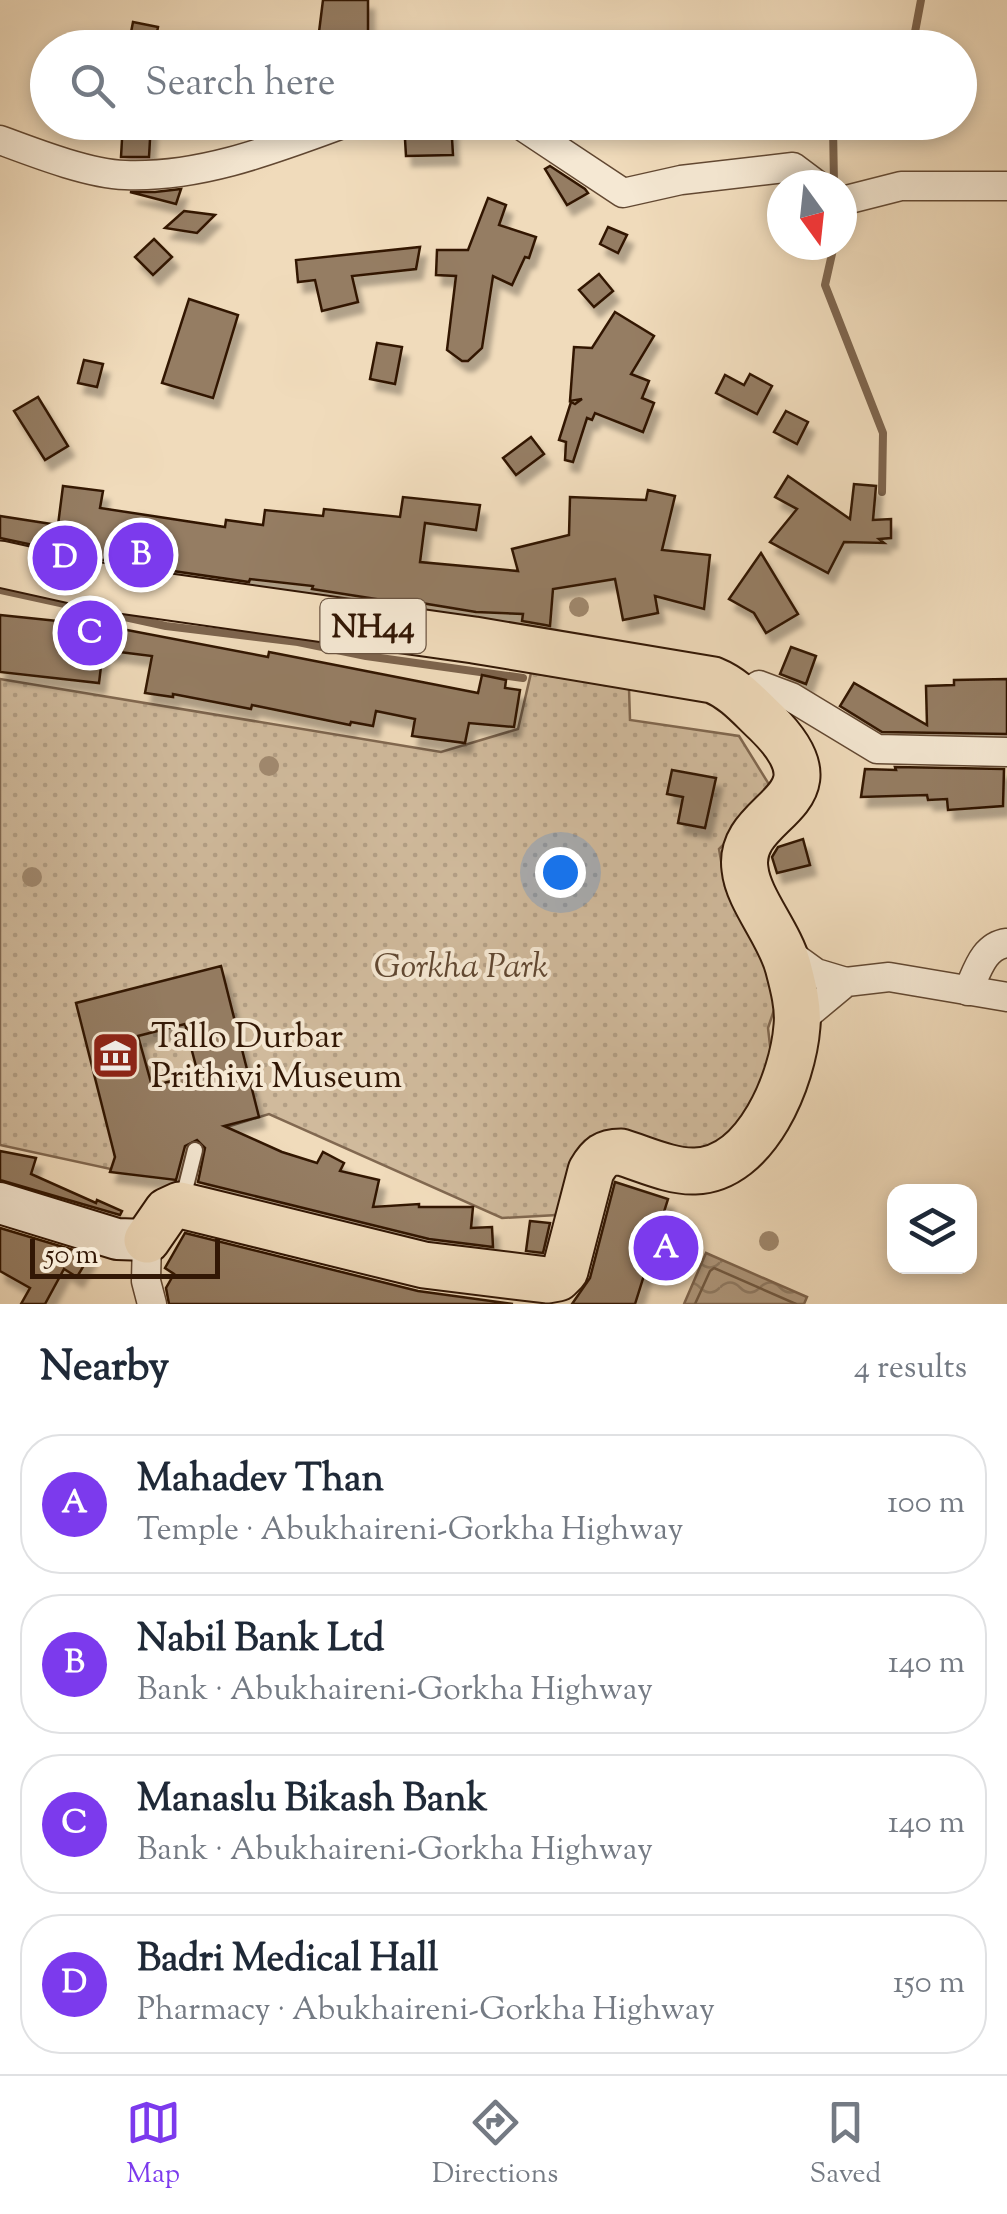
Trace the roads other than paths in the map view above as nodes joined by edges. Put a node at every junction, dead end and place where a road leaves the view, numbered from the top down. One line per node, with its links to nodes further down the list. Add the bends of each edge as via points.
1 (0, 140): 2 (street, via 124,176 196,169)
2 (299, 140)
3 (543, 140): 4 (street, via 623,193 682,180)
4 (796, 170)
5 (1007, 186): 6 (street, via 900,186)
6 (857, 198)
7 (0, 564): 8 (main road, NH44, via 113,589 714,680)
8 (741, 698): 9 (street, via 759,685 877,749); 11 (main road, NH44, via 780,736 795,770 796,788 754,832 744,866)
9 (1007, 752)
10 (1007, 943): 13 (street, via 985,955)
11 (782, 949): 12 (street, via 816,973); 15 (main road, NH44)
12 (846, 982): 13 (street, via 889,977); 15 (street)
13 (968, 991): 14 (street)
14 (1007, 997)
15 (798, 1022): 18 (main road, NH44, via 773,1112 736,1154 692,1172 621,1152 599,1158 558,1278 424,1265)
16 (195, 1150): 18 (lane)
17 (0, 1203): 19 (street, via 117,1239)
18 (180, 1205): 19 (main road)
19 (146, 1240): 20 (street)
20 (152, 1304)

